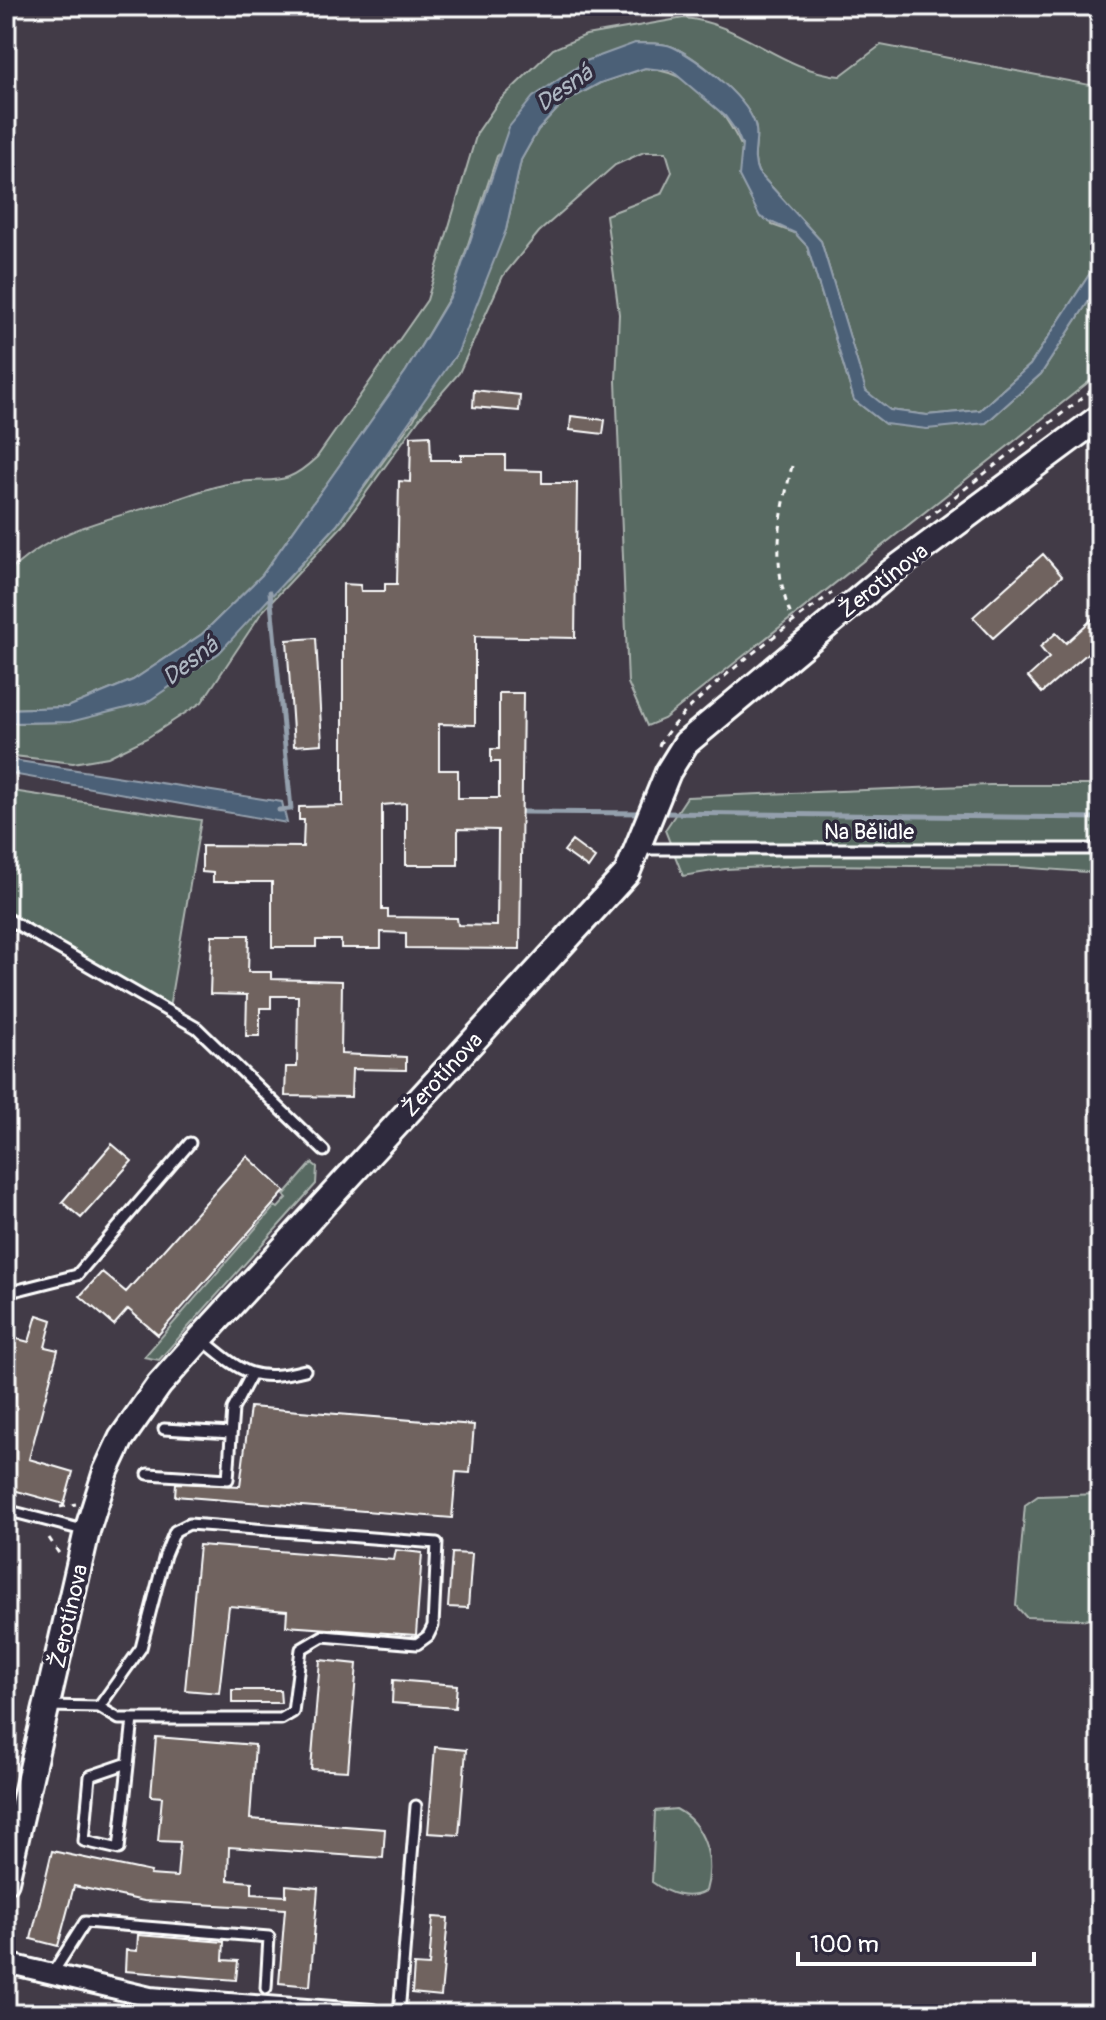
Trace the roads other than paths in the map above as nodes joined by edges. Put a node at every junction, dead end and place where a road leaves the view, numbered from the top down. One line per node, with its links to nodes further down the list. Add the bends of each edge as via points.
1 (1100, 417): 2 (street, Žerotínova, via 806,640 686,743)
2 (639, 849): 3 (lane, Na Bělidle); 8 (street, Žerotínova, via 627,873)
3 (1100, 849)
4 (6, 918): 6 (lane, via 197,1028)
5 (190, 1143): 7 (lane, via 77,1275)
6 (324, 1151)
7 (6, 1293)
8 (201, 1338): 10 (lane); 15 (street, Žerotínova, via 121,1439)
9 (305, 1370): 10 (lane)
10 (251, 1375): 12 (lane, via 233,1409)
11 (164, 1429): 12 (lane)
12 (231, 1433): 13 (lane, via 228,1479)
13 (148, 1474)
14 (6, 1510): 15 (lane)
15 (87, 1531): 16 (street, Žerotínova)
16 (47, 1706): 17 (lane); 21 (street, Žerotínova)
17 (99, 1707): 18 (lane, via 119,1719); 18 (lane, via 141,1648 165,1555 175,1531 189,1524 437,1543 433,1626 417,1644 323,1636 310,1640 301,1649 293,1712 281,1719)
18 (133, 1719): 19 (lane)
19 (128, 1763): 19 (lane, via 119,1849 84,1841 90,1776)
20 (416, 1806): 26 (lane)
21 (6, 1881)
22 (6, 1963): 23 (street)
23 (52, 1974): 24 (lane, via 85,1922 269,1937); 25 (street, via 150,1997)
24 (266, 1988)
25 (372, 2014)
26 (399, 2014)

